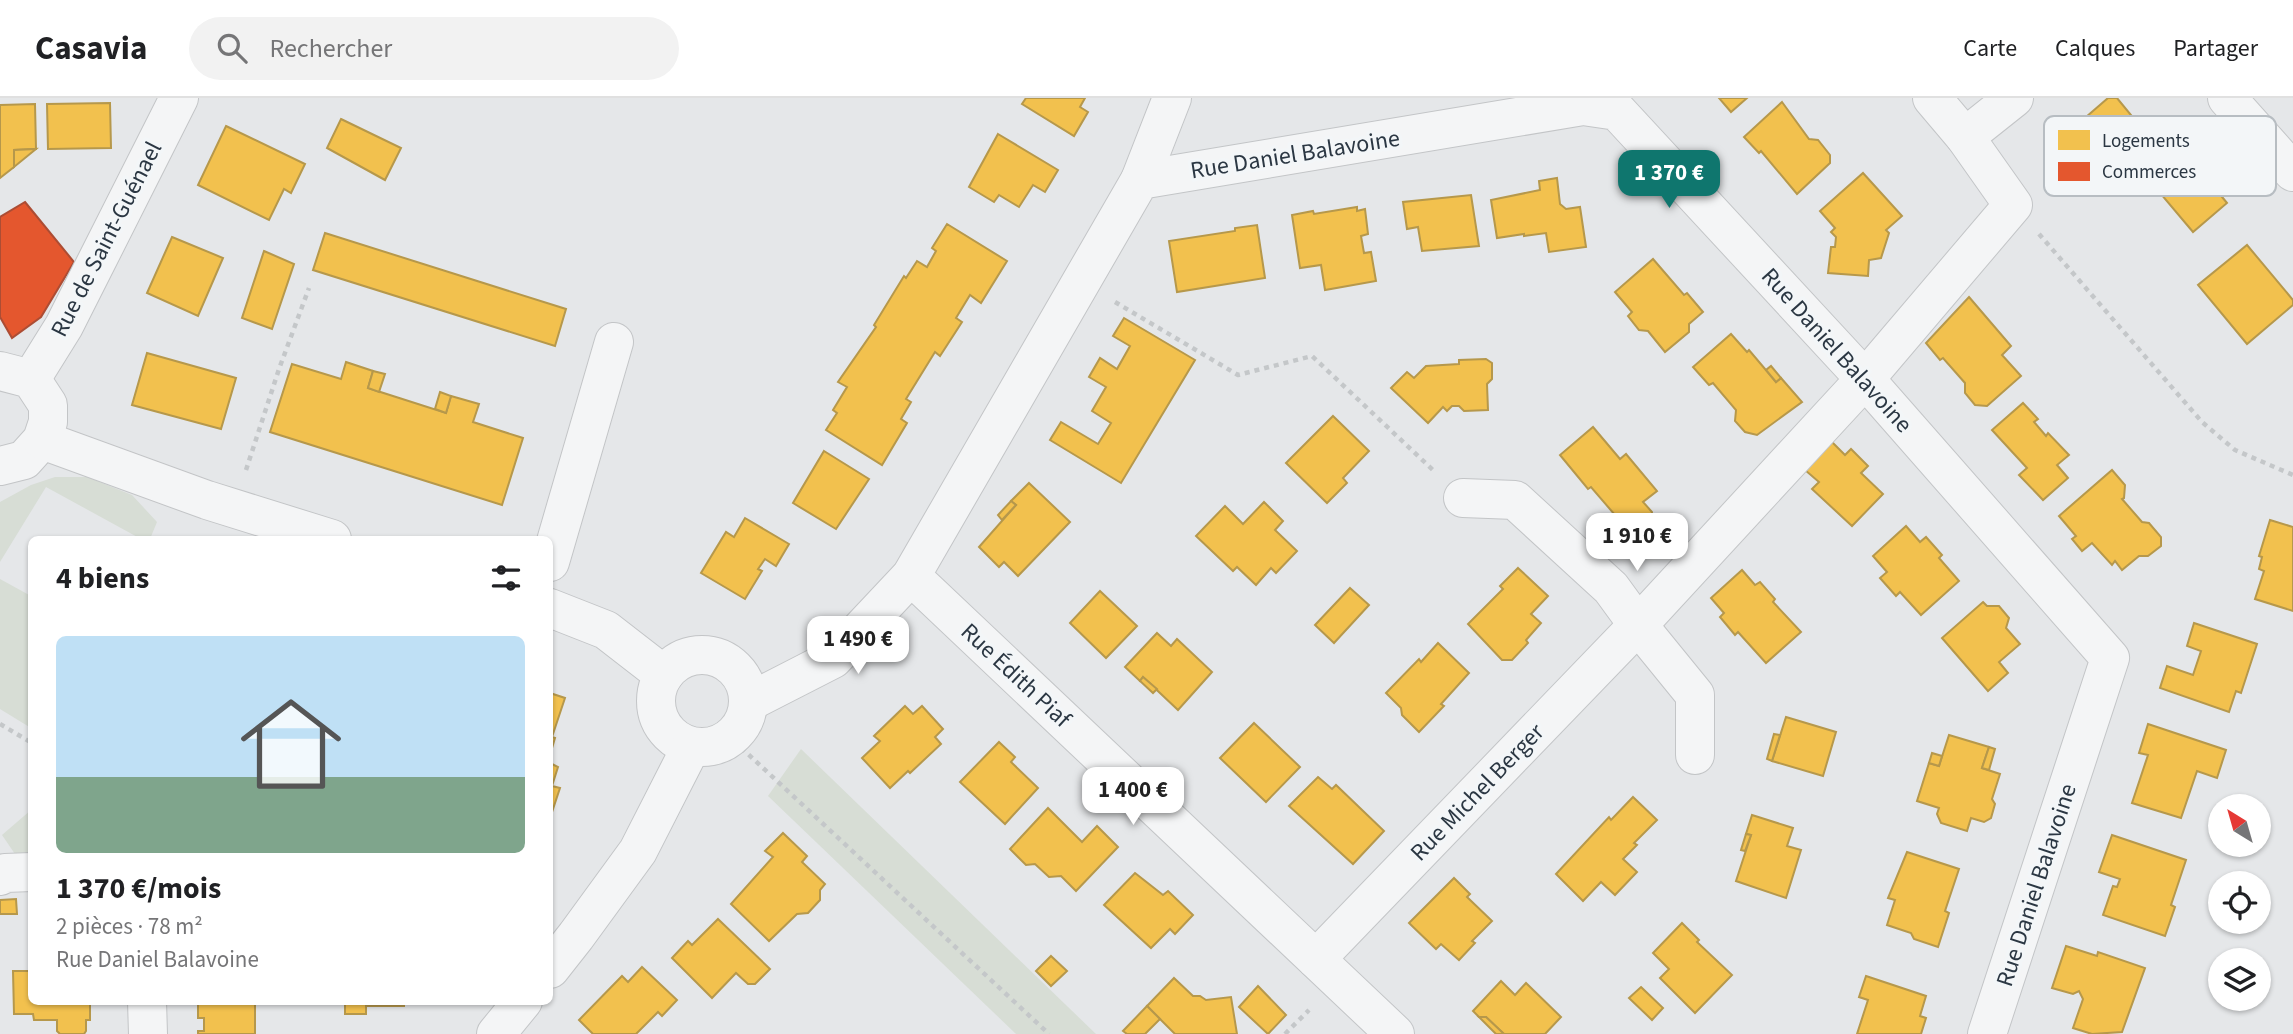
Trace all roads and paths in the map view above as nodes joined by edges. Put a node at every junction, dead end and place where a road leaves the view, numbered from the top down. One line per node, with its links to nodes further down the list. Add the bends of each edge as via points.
1 (178, 98): 15 (street, Rue de Saint-Guénael, via 64,326)
2 (1172, 98): 10 (street, Rue Daniel Balavoine)
3 (1932, 98): 7 (street)
4 (2014, 98): 7 (street)
5 (2227, 98): 6 (street)
6 (2243, 116)
7 (1965, 136): 11 (street)
8 (2276, 153): 9 (street)
9 (2293, 172)
10 (1140, 180): 12 (street, Rue Daniel Balavoine); 16 (street, Rue Daniel Balavoine, via 1583,106 1617,111)
11 (2013, 205): 16 (street, Rue Michel Berger); 19 (path, via 2202,422 2235,450)
12 (1081, 282): 20 (path, via 1238,375 1312,356); 24 (street, Rue Daniel Balavoine)
13 (309, 288): 21 (path)
14 (614, 342): 23 (street)
15 (15, 375): 17 (street, via 39,388 48,405)
16 (1865, 379): 26 (street, Rue Michel Berger); 44 (street, Rue Daniel Balavoine, via 2110,658)
17 (41, 440): 18 (street, via 24,460); 21 (street)
18 (0, 466)
19 (2293, 475)
20 (1463, 498): 26 (street, via 1516,500 1611,587)
21 (233, 508): 22 (street)
22 (322, 536)
23 (553, 552)
24 (911, 576): 28 (street, via 832,659); 36 (street, Rue Édith Piaf)
25 (553, 609): 27 (street, via 606,630)
26 (1638, 625): 33 (street, via 1695,695); 36 (street, Rue Michel Berger)
27 (664, 676): 28 (street, via 687,658 716,657 740,674); 32 (street, via 656,709 662,725)
28 (748, 702): 30 (street, via 740,728)
29 (0, 724): 31 (path)
30 (731, 738): 32 (street, via 719,745); 42 (path)
31 (28, 741)
32 (691, 747): 37 (street, via 638,851)
33 (1695, 755)
34 (28, 872): 35 (street)
35 (0, 876)
36 (1316, 959): 43 (street, Rue Édith Piaf)
37 (553, 965)
38 (147, 1005): 40 (street)
39 (520, 1005): 41 (street)
40 (148, 1034)
41 (496, 1034)
42 (1049, 1034)
43 (1395, 1034)
44 (1987, 1034)

